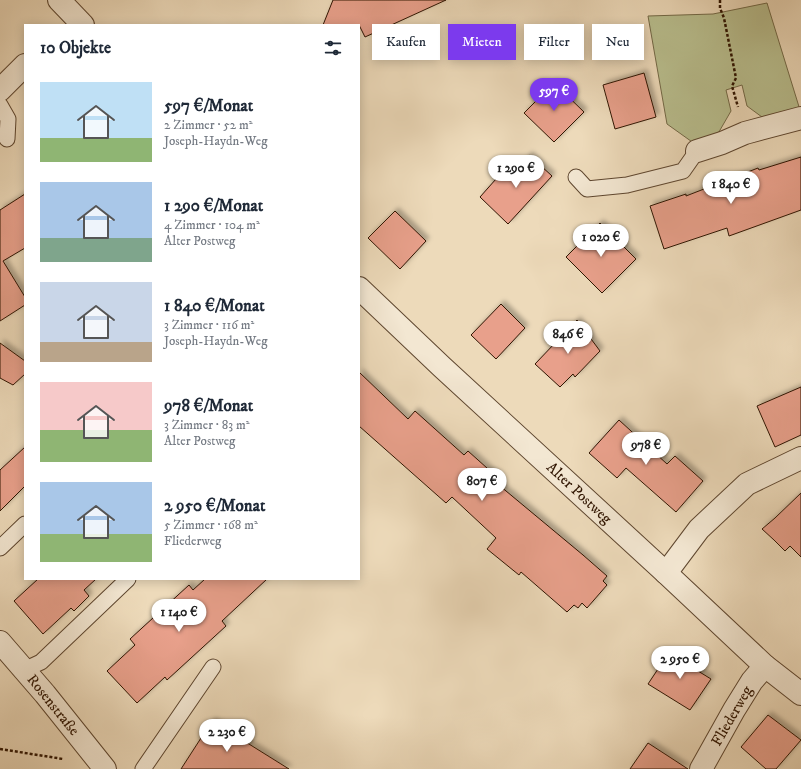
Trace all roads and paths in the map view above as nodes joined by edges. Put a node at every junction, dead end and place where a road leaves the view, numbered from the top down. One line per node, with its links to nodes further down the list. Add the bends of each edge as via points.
1 (720, 0): 6 (path, via 736,78 732,86)
2 (24, 66): 3 (street)
3 (0, 90)
4 (0, 105): 7 (lane, via 8,120)
5 (801, 118): 6 (street)
6 (745, 133): 8 (street)
7 (7, 139)
8 (696, 151): 9 (lane, via 683,171 627,186 587,189)
9 (576, 177)
10 (360, 289): 14 (street, Alter Postweg)
11 (801, 458): 14 (street, via 748,484 699,530)
12 (24, 525): 13 (lane)
13 (0, 548)
14 (666, 573): 17 (street, Alter Postweg)
15 (127, 580): 19 (lane, via 41,662)
16 (0, 642): 19 (street, Rosenstraße)
17 (766, 666): 20 (street, Alter Postweg); 25 (street, Fliederweg, via 752,681)
18 (213, 667): 24 (lane)
19 (24, 670): 21 (street, Rosenstraße)
20 (801, 694)
21 (86, 745): 22 (path, via 69,760); 23 (street, Rosenstraße)
22 (0, 748)
23 (106, 769)
24 (143, 769)
25 (701, 769)

